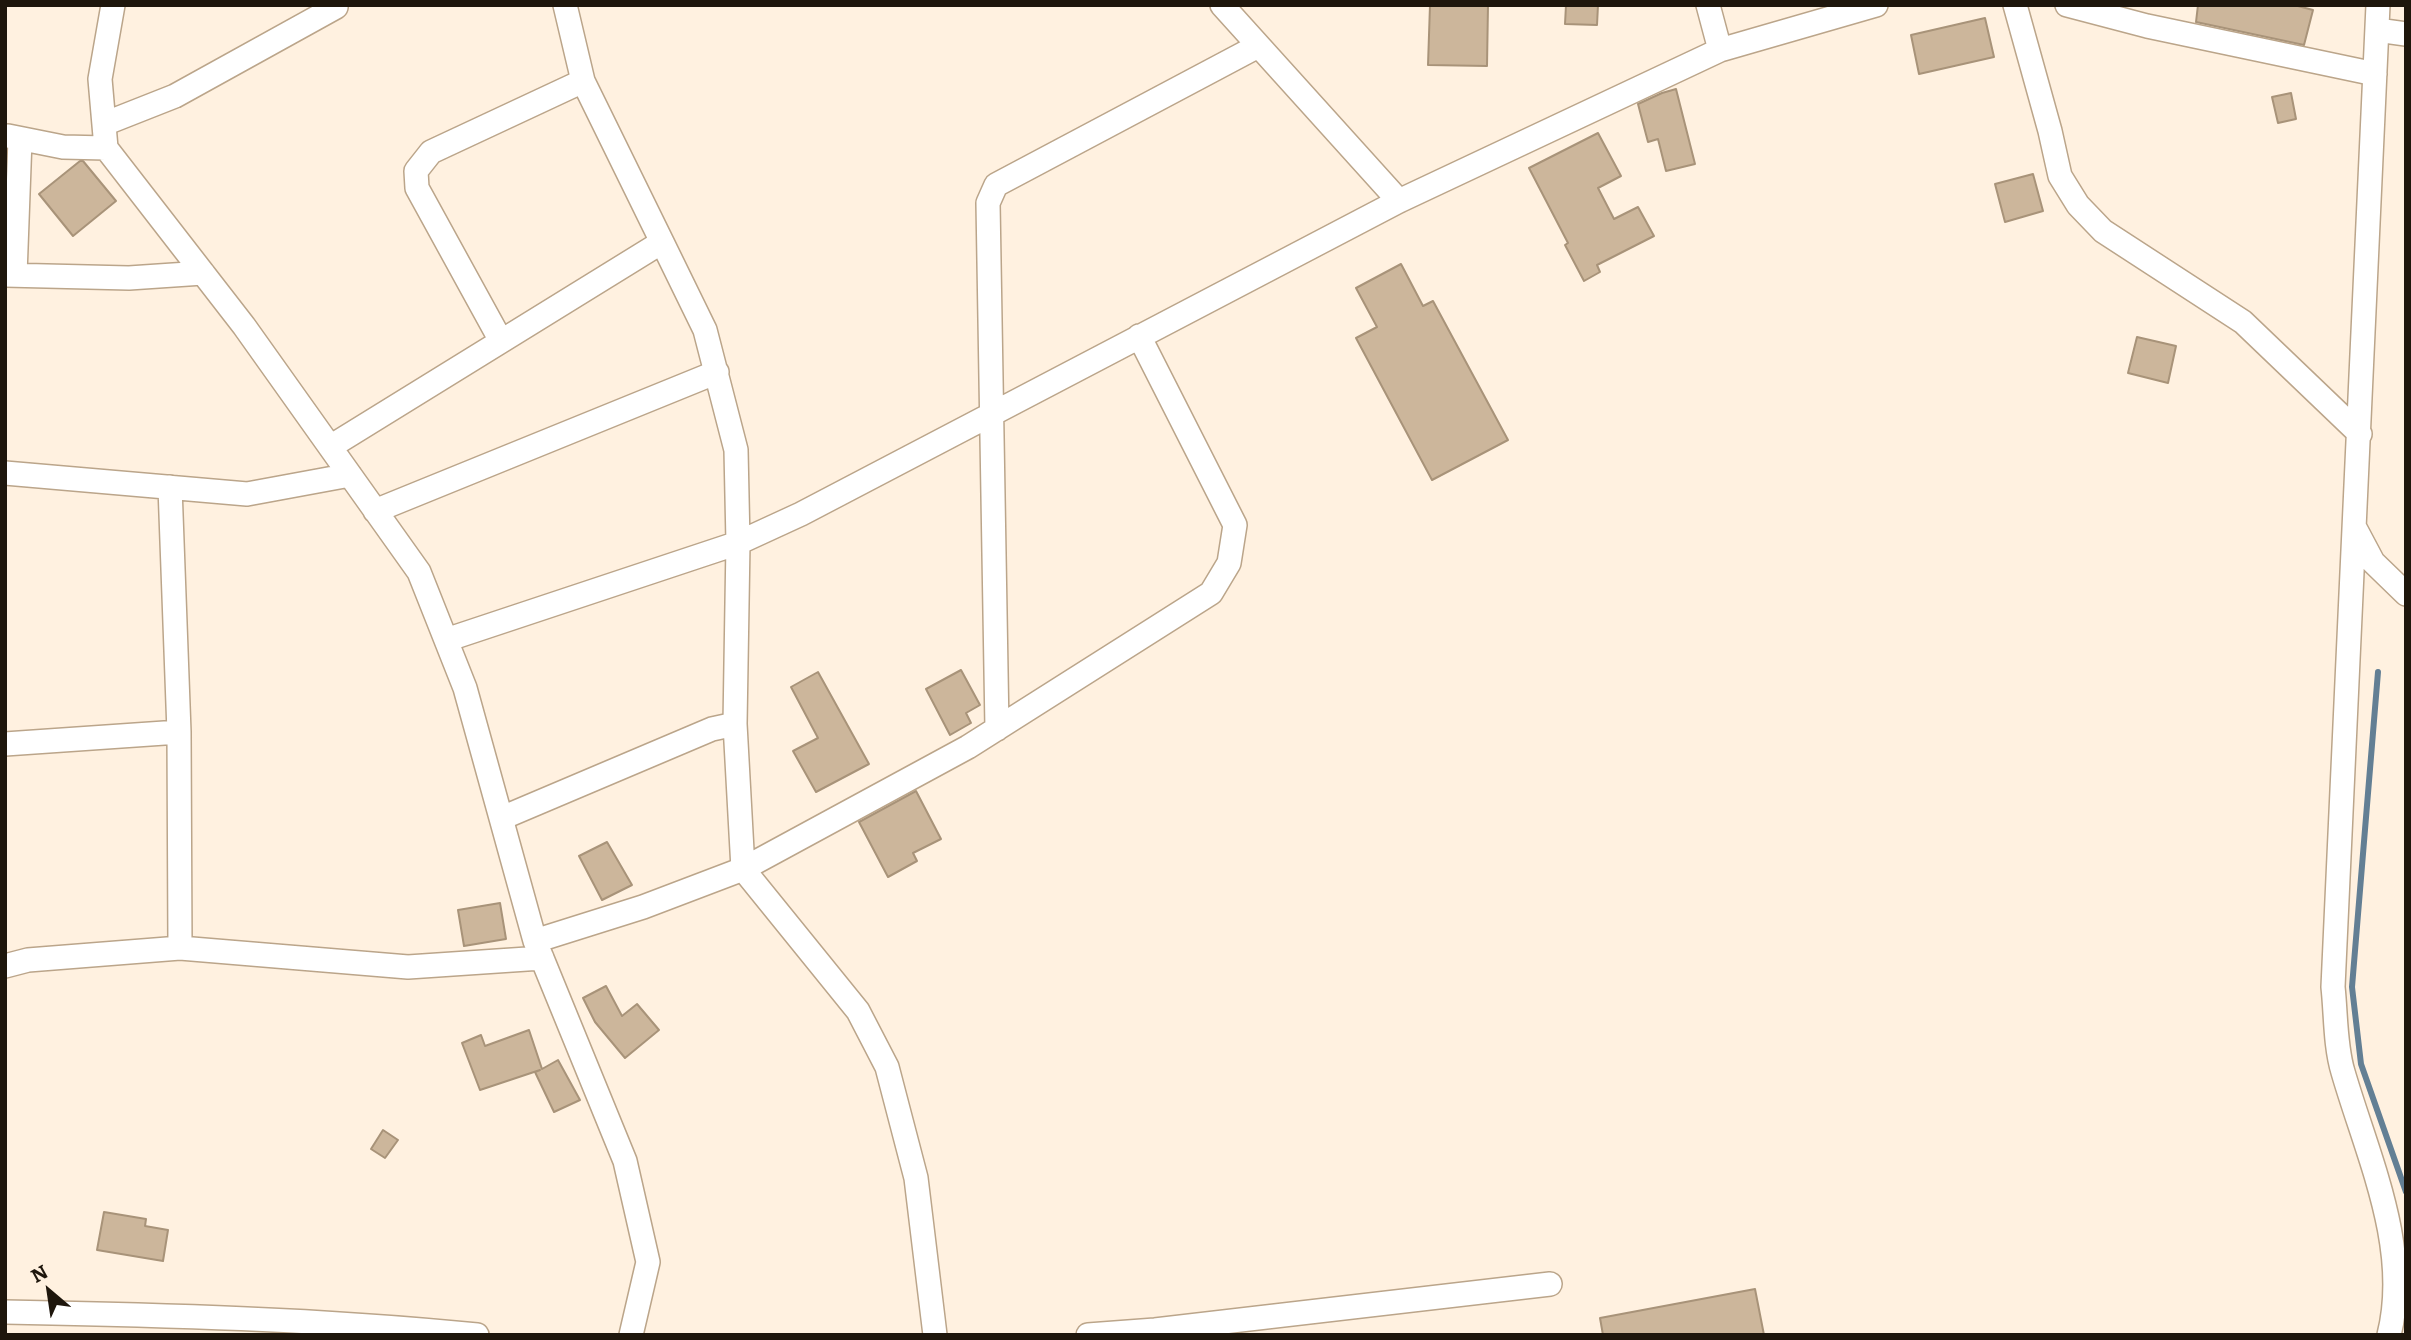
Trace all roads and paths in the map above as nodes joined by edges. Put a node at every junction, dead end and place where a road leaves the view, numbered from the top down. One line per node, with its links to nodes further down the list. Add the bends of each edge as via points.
1 (113, 5): 17 (street, via 100,79)
2 (565, 5): 16 (street)
3 (1222, 5): 13 (street)
4 (1709, 5): 14 (street)
5 (2015, 5): 28 (street, via 2060,176 2078,205 2103,230 2243,322)
6 (2067, 5): 10 (street)
7 (2378, 5): 11 (street)
8 (1868, 6): 14 (street)
9 (335, 7): 17 (street, via 174,96)
10 (2149, 16): 15 (street)
11 (2377, 30): 12 (street); 15 (street)
12 (2406, 34)
13 (1258, 46): 20 (street); 27 (street, via 996,186 988,203)
14 (1720, 50): 20 (street)
15 (2375, 74): 28 (street)
16 (583, 81): 21 (street); 25 (street, via 431,152 415,171 417,188)
17 (104, 124): 19 (street)
18 (13, 137): 19 (street, via 63,147); 23 (street)
19 (106, 148): 22 (street)
20 (1399, 201): 24 (street)
21 (662, 242): 25 (street); 26 (street, via 705,330)
22 (202, 273): 23 (street, via 129,278); 29 (street)
23 (10, 275)
24 (1139, 336): 27 (street); 39 (street, via 1235,525 1229,563 1211,593)
25 (501, 341): 29 (street)
26 (717, 372): 33 (street); 35 (street, via 736,450)
27 (991, 416): 35 (street); 39 (street)
28 (2360, 435): 34 (street)
29 (330, 447): 31 (street)
30 (5, 473): 32 (street)
31 (350, 475): 32 (street, via 247,494); 33 (street)
32 (170, 487): 40 (street)
33 (375, 511): 37 (street, via 419,572)
34 (2355, 528): 36 (street, via 2373,562); 53 (street, via 2333,987 2342,1069 2398,1242 2400,1293)
35 (738, 543): 37 (street); 38 (street)
36 (2406, 594)
37 (446, 640): 42 (street, via 465,688)
38 (735, 724): 42 (street, via 712,729); 43 (street)
39 (997, 729): 43 (street)
40 (179, 732): 41 (street); 44 (street)
41 (5, 744)
42 (502, 818): 45 (street)
43 (743, 869): 45 (street); 51 (street, via 858,1011 887,1067 916,1178)
44 (180, 948): 45 (street, via 408,967); 46 (street, via 28,960)
45 (538, 950): 50 (street, via 625,1161 648,1262)
46 (5, 966)
47 (1550, 1284): 52 (street)
48 (5, 1312): 49 (street, via 381,1325)
49 (477, 1335)
50 (631, 1335)
51 (935, 1335)
52 (1088, 1335)
53 (2389, 1335)

